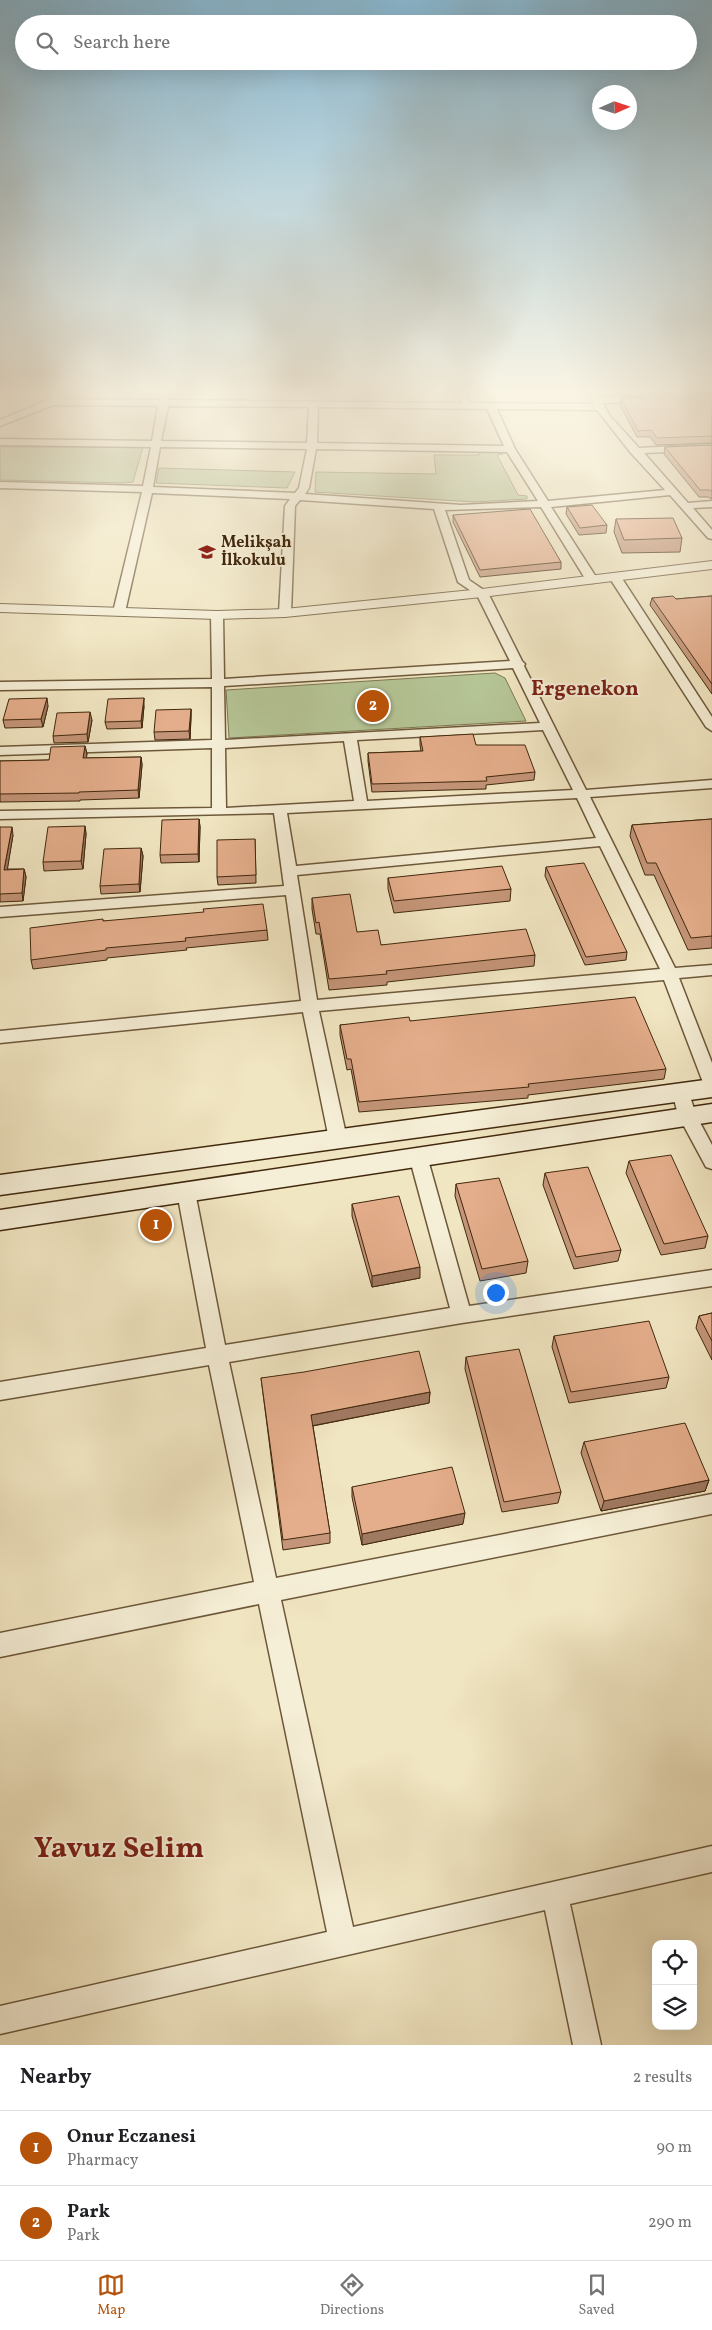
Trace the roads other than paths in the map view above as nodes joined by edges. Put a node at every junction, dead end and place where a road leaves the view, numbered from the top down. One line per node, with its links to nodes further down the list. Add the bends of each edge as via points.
1 (149, 484): 6 (street)
2 (305, 484): 8 (street)
3 (533, 484): 9 (street)
4 (665, 484): 7 (street)
5 (0, 485): 6 (street)
6 (148, 489): 8 (street); 19 (street)
7 (672, 492): 9 (street); 11 (street)
8 (297, 496): 12 (street); 20 (street, via 290,506)
9 (546, 504): 12 (street); 16 (street)
10 (712, 504): 11 (street)
11 (685, 506): 13 (street)
12 (439, 508): 17 (street, via 464,582)
13 (712, 536)
14 (712, 565): 15 (street)
15 (615, 577): 16 (street); 26 (street)
16 (592, 580): 17 (street)
17 (482, 593): 20 (street); 22 (street)
18 (0, 608): 19 (street)
19 (118, 612): 21 (street)
20 (285, 613): 21 (street)
21 (217, 615): 23 (street)
22 (518, 664): 23 (street); 25 (street)
23 (218, 684): 24 (street); 28 (street)
24 (1, 688)
25 (548, 726): 27 (street); 31 (street)
26 (712, 726)
27 (350, 737): 28 (street); 32 (street)
28 (218, 744): 29 (street); 34 (street)
29 (0, 751)
30 (712, 784): 31 (street)
31 (582, 794): 32 (street); 36 (street)
32 (361, 805): 33 (street)
33 (280, 809): 34 (street); 37 (street)
34 (219, 812): 35 (street)
35 (0, 814)
36 (604, 840): 37 (street); 41 (street)
37 (289, 871): 38 (street)
38 (292, 890): 39 (street); 42 (street)
39 (0, 912)
40 (712, 970): 41 (street)
41 (670, 974): 42 (street); 44 (street)
42 (310, 1006): 43 (street); 48 (street)
43 (0, 1037)
44 (712, 1087): 45 (main road)
45 (681, 1091): 47 (street); 48 (main road)
46 (712, 1113): 47 (main road)
47 (688, 1115): 49 (main road); 50 (street)
48 (338, 1139): 51 (main road)
49 (418, 1156): 52 (main road); 55 (street)
50 (712, 1162)
51 (0, 1185)
52 (186, 1192): 53 (main road); 56 (street)
53 (0, 1220)
54 (712, 1278): 55 (street)
55 (462, 1315): 56 (street)
56 (217, 1355): 57 (street); 59 (street)
57 (0, 1390)
58 (712, 1504): 59 (street)
59 (267, 1590): 60 (street); 63 (street)
60 (0, 1645)
61 (712, 1859): 62 (street)
62 (555, 1895): 63 (street); 65 (street)
63 (343, 1943): 64 (street)
64 (0, 2020)
65 (588, 2045)

